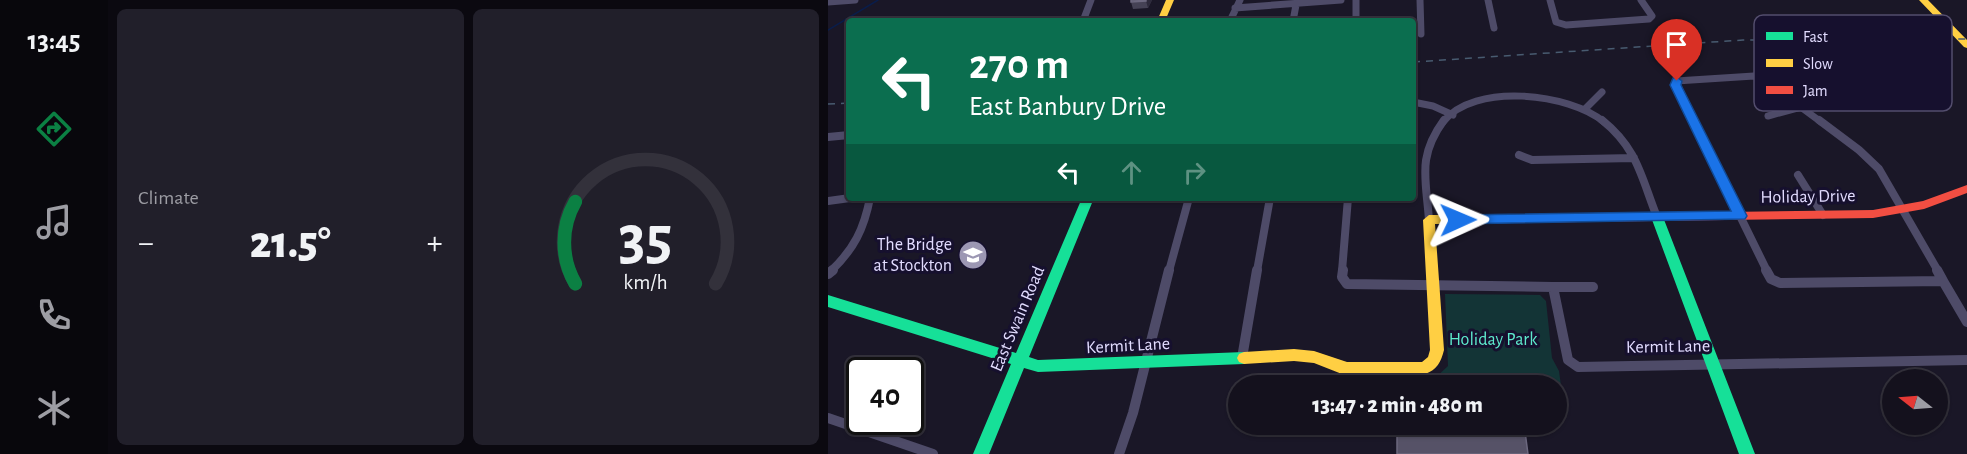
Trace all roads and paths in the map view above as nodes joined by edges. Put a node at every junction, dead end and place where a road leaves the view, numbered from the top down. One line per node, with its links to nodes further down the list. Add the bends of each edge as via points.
1 (855, 0): 13 (street)
2 (1091, 0): 19 (street)
3 (1170, 0): 20 (street)
4 (1240, 0): 15 (street)
5 (1341, 0): 14 (street)
6 (1356, 0): 23 (street)
7 (1420, 0): 27 (street)
8 (1488, 0): 24 (street)
9 (1550, 0): 10 (street, via 1556,22 1566,25 1649,19 1651,14)
10 (1641, 0)
11 (1923, 0): 16 (street)
12 (1935, 0): 17 (street)
13 (828, 2)
14 (1296, 4): 15 (street); 22 (street)
15 (1235, 8): 21 (street)
16 (1938, 15)
17 (1950, 15)
18 (1952, 17): 26 (street)
19 (1084, 18)
20 (1162, 18)
21 (1231, 18)
22 (1294, 18)
23 (1356, 18)
24 (1494, 28)
25 (1952, 30): 28 (street)
26 (1967, 32)
27 (1421, 34)
28 (1967, 45)
29 (1754, 76): 30 (street)
30 (1677, 81): 53 (street)
31 (1602, 92): 33 (street)
32 (1416, 103): 36 (street)
33 (1584, 110): 36 (street, via 1549,99 1510,96 1476,103); 41 (street, via 1616,130)
34 (1791, 111): 37 (street)
35 (1807, 111): 51 (street, via 1872,162)
36 (1453, 115): 55 (street, via 1434,133 1427,152)
37 (1768, 116)
38 (846, 135): 39 (street)
39 (828, 137)
40 (1519, 154): 41 (street, via 1532,160)
41 (1634, 158): 54 (street)
42 (1798, 175): 52 (street)
43 (1966, 191): 51 (street, Holiday Drive)
44 (846, 199): 45 (street)
45 (828, 201)
46 (869, 201): 56 (street, via 860,238)
47 (1087, 201): 64 (street, East Swain Road)
48 (1188, 201): 66 (street)
49 (1269, 201): 63 (street)
50 (1348, 201): 58 (street, via 1344,281 1352,286)
51 (1904, 209): 52 (street, Holiday Drive); 57 (street)
52 (1823, 215): 53 (street, Holiday Drive)
53 (1740, 216): 54 (street, Holiday Drive); 57 (street, via 1769,276 1776,282)
54 (1657, 217): 55 (street, Holiday Drive); 67 (street)
55 (1429, 220): 58 (street)
56 (828, 274)
57 (1944, 281): 62 (street)
58 (1432, 285): 59 (street); 63 (street, Kermit Lane, via 1437,350 1434,361 1425,368 1356,370 1304,356)
59 (1553, 287): 60 (street); 67 (street, Kermit Lane, via 1570,364)
60 (1593, 287)
61 (828, 301): 64 (street, Kermit Lane)
62 (1967, 322)
63 (1242, 358): 66 (street, Kermit Lane)
64 (1020, 360): 66 (street, Kermit Lane, via 1038,366); 70 (street, East Swain Road)
65 (1967, 360): 67 (street, Kermit Lane)
66 (1144, 363): 71 (street)
67 (1714, 364): 72 (street)
68 (828, 418): 69 (street)
69 (933, 454)
70 (981, 454)
71 (1119, 454)
72 (1747, 454)

